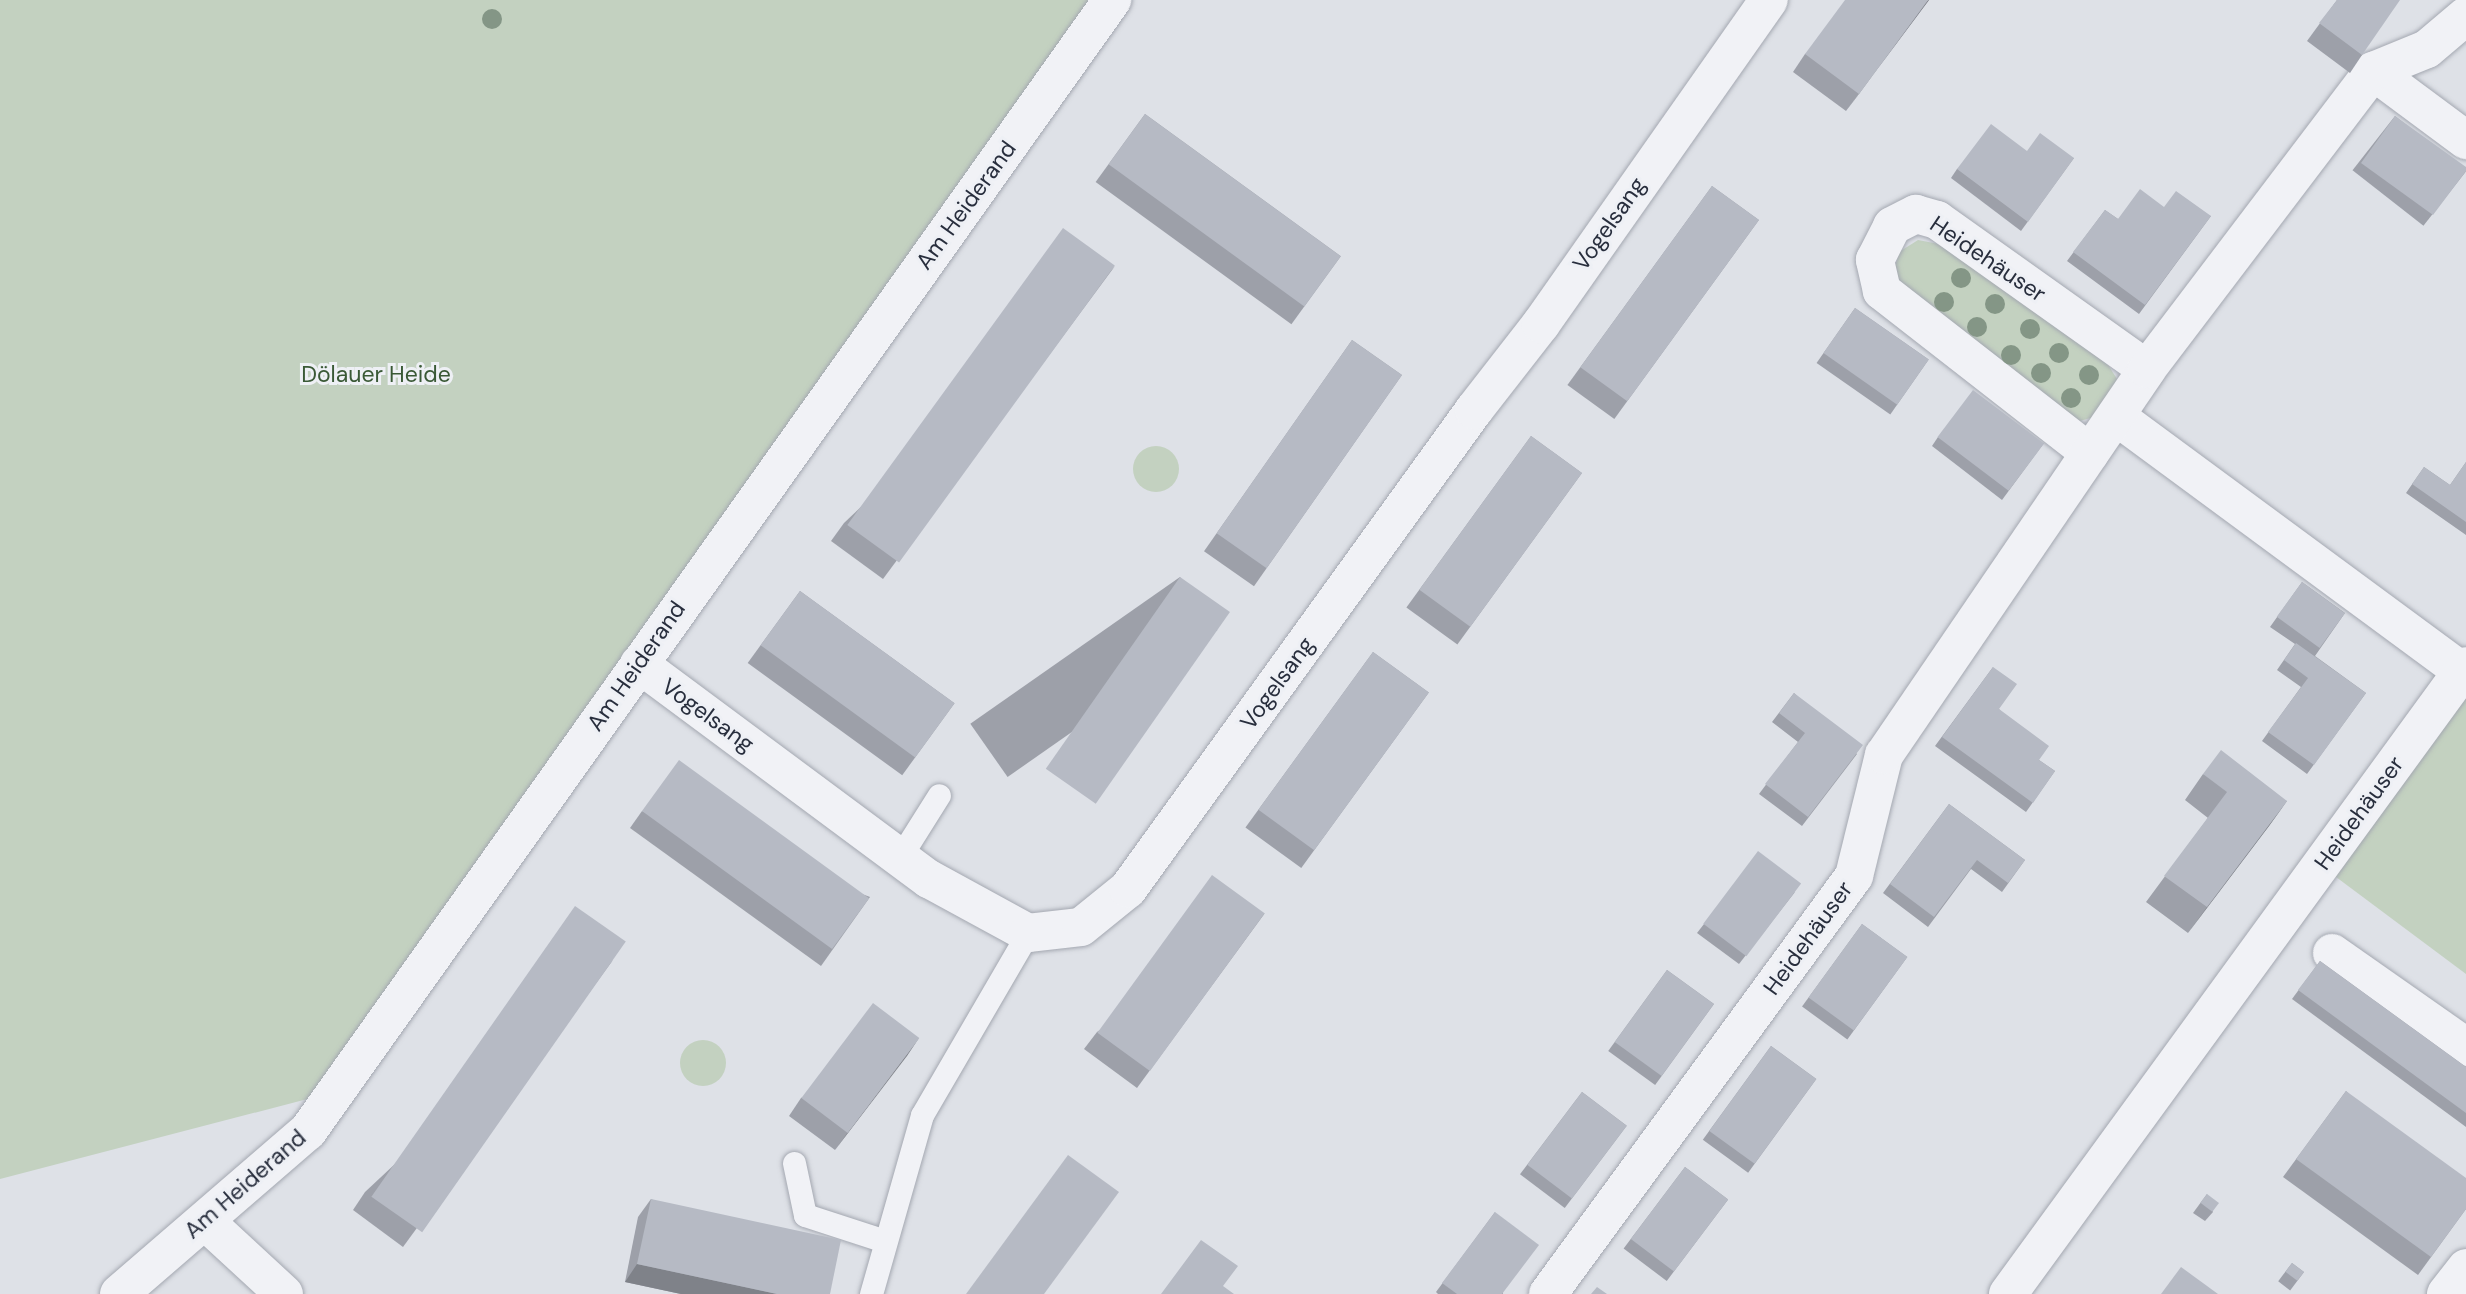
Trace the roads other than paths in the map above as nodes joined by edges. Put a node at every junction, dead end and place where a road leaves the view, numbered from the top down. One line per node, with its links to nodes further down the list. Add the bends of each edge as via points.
1 (1112, 0): 9 (street, Am Heiderand)
2 (1769, 0): 13 (street, Vogelsang, via 1541,324 1128,890 1081,927)
3 (2466, 16): 4 (street, via 2427,49)
4 (2373, 71): 5 (street); 6 (street, Heidehäuser)
5 (2466, 140)
6 (2147, 369): 7 (street, Heidehäuser); 8 (street, Heidehäuser, via 1937,220 1916,214 1892,226 1875,260 1882,291)
7 (2117, 417): 8 (street, Heidehäuser); 10 (street, Heidehäuser)
8 (2090, 453): 23 (street, Heidehäuser, via 1884,755 1854,876)
9 (639, 664): 12 (street, Vogelsang); 17 (street, Am Heiderand, via 308,1131)
10 (2464, 668): 24 (street, Heidehäuser)
11 (939, 795): 12 (lane)
12 (900, 857): 13 (street, Vogelsang, via 929,879)
13 (1028, 933): 18 (lane, via 922,1115)
14 (2332, 953): 15 (street)
15 (2466, 1047)
16 (794, 1163): 18 (lane, via 805,1216)
17 (206, 1222): 20 (street, Am Heiderand, via 167,1249); 21 (street)
18 (885, 1241): 22 (lane)
19 (2466, 1268): 25 (street)
20 (119, 1294)
21 (284, 1294)
22 (871, 1294)
23 (1548, 1294)
24 (2008, 1294)
25 (2446, 1294)

